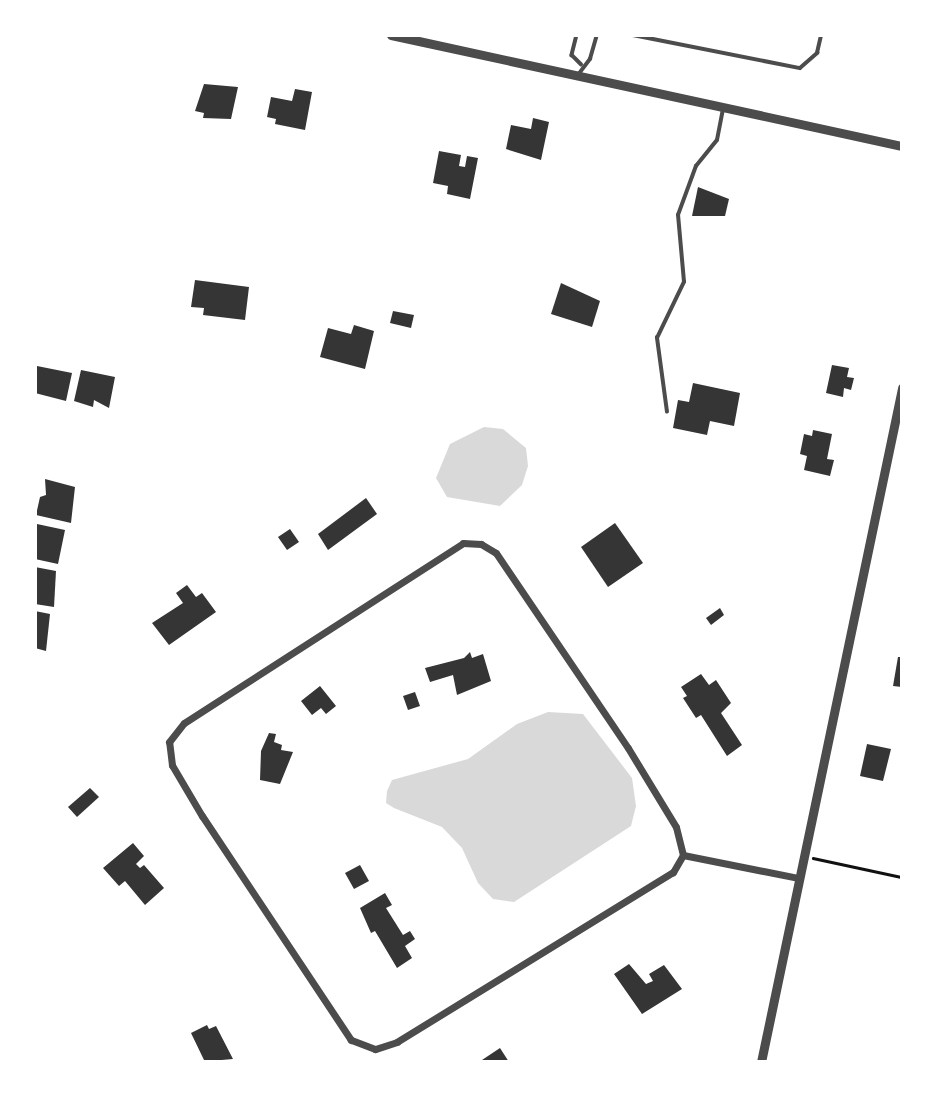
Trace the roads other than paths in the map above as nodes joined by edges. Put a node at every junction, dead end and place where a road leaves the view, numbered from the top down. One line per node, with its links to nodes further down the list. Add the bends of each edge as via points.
1 (391, 35): 7 (street)
2 (577, 35): 6 (lane, via 572,55)
3 (597, 35): 6 (lane, via 590,59)
4 (633, 35): 5 (lane, via 800,68 817,54)
5 (821, 35)
6 (582, 64): 7 (lane)
7 (578, 75): 8 (street)
8 (724, 107): 9 (street); 11 (lane, via 717,141 696,166 678,215 684,282 657,338)
9 (902, 146)
10 (902, 388): 13 (street)
11 (667, 412)
12 (683, 855): 12 (street, via 676,827 628,748 496,553 481,544 463,543 184,723 169,741 173,765 202,816 351,1040 362,1047 375,1049 397,1042 673,872); 13 (street)
13 (798, 878): 14 (street)
14 (761, 1062)

